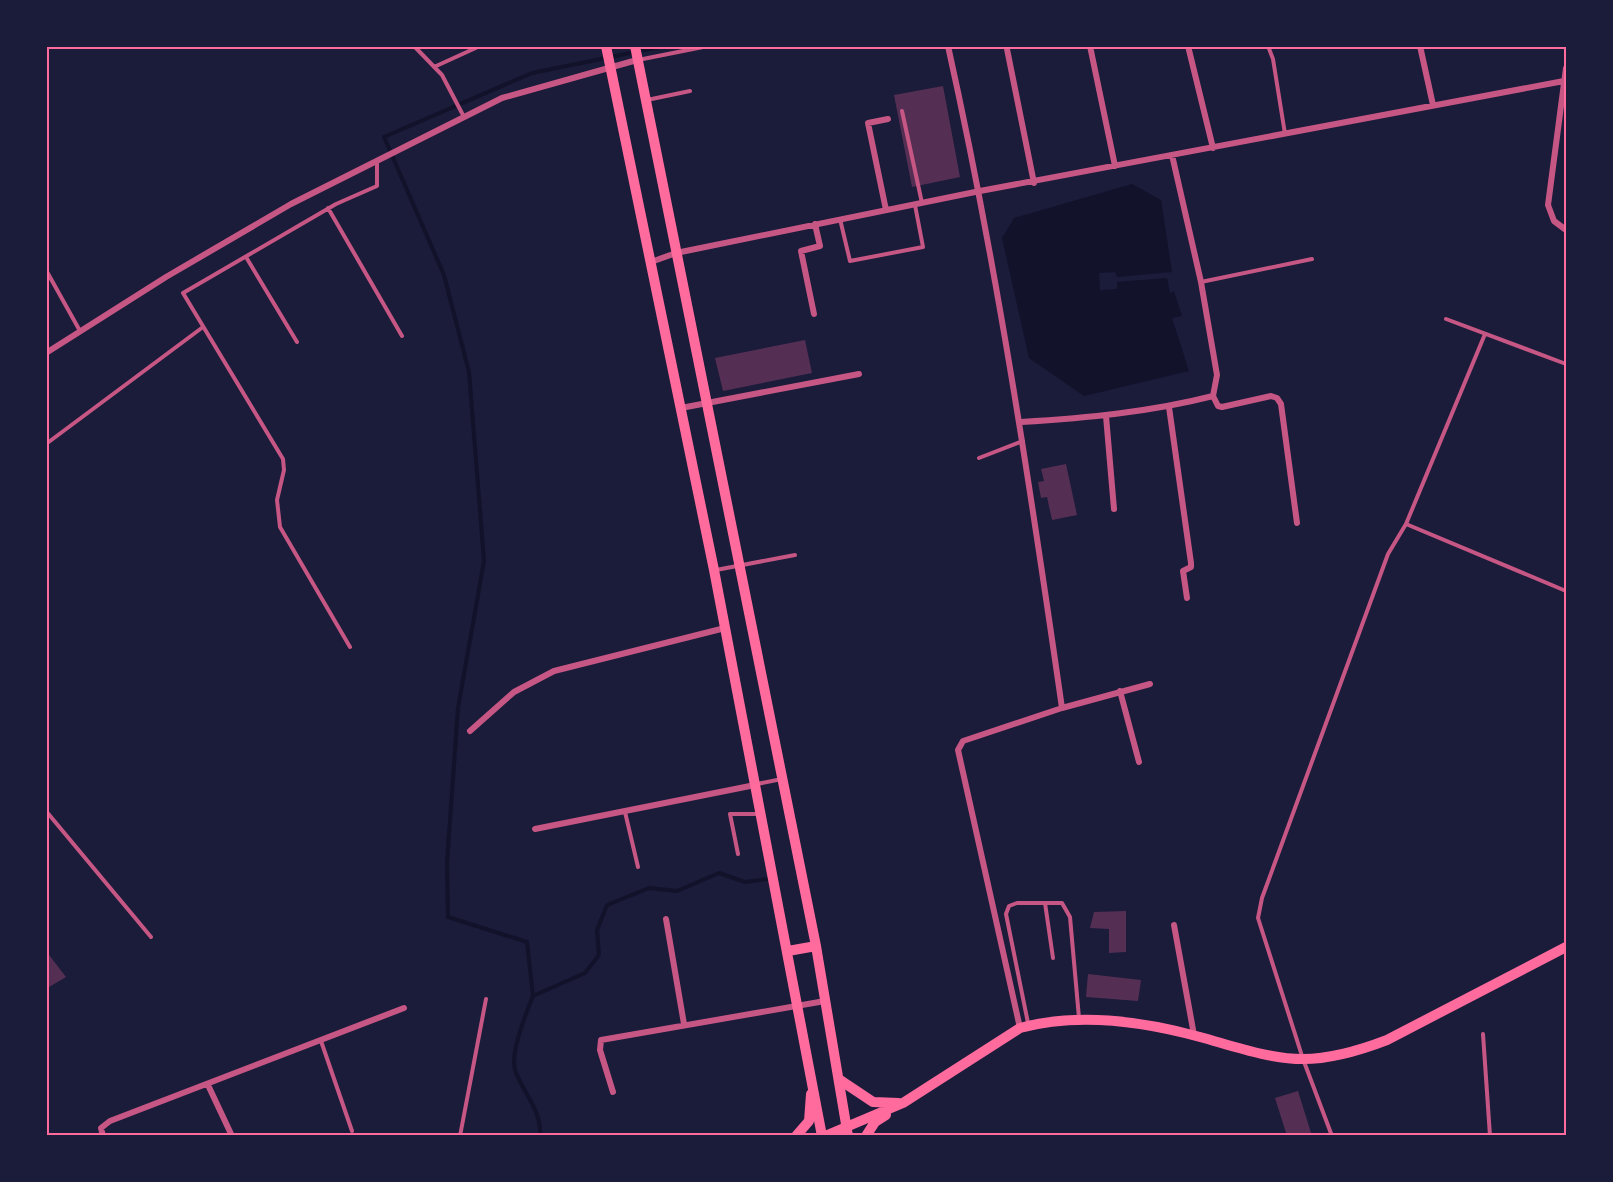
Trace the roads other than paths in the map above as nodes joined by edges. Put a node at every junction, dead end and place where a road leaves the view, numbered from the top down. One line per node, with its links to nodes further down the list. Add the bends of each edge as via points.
1 (414, 46): 14 (lane)
2 (480, 46): 14 (lane)
3 (606, 46): 13 (main road)
4 (635, 46): 12 (main road)
5 (708, 46): 12 (lane)
6 (948, 46): 29 (street)
7 (1089, 46): 27 (street)
8 (1188, 46): 24 (street)
9 (1268, 46): 23 (lane)
10 (1420, 46): 19 (street)
11 (1007, 49): 28 (street)
12 (637, 60): 13 (street); 18 (main road)
13 (610, 66): 21 (street, via 502,98); 39 (main road)
14 (434, 67): 21 (lane)
15 (1566, 68): 16 (street)
16 (1565, 81): 19 (street); 35 (street, via 1548,205 1554,221)
17 (690, 91): 18 (lane)
18 (645, 100): 36 (main road)
19 (1433, 105): 23 (street)
20 (902, 111): 30 (lane)
21 (464, 117): 26 (street)
22 (888, 119): 32 (street, via 868,123)
23 (1285, 135): 24 (street)
24 (1212, 148): 25 (street)
25 (1172, 155): 27 (street); 41 (street)
26 (377, 160): 31 (lane, via 377,186); 45 (street, via 291,204)
27 (1115, 166): 28 (street)
28 (1034, 183): 29 (street)
29 (980, 191): 30 (street); 57 (street)
30 (918, 204): 32 (street); 33 (lane, via 923,247 850,261)
31 (328, 208): 37 (lane); 47 (lane)
32 (886, 210): 33 (street)
33 (840, 219): 34 (street)
34 (815, 224): 36 (street); 42 (street, via 820,246 801,251)
35 (1566, 230)
36 (676, 253): 39 (street); 53 (main road)
37 (246, 257): 44 (lane, via 183,293); 48 (lane)
38 (1312, 259): 41 (lane)
39 (651, 261): 55 (main road)
40 (46, 270): 45 (lane)
41 (1201, 282): 52 (street, via 1217,375)
42 (814, 314)
43 (1446, 319): 46 (lane)
44 (203, 327): 59 (lane); 70 (lane, via 283,459 277,500 280,526)
45 (81, 331): 49 (street)
46 (1485, 334): 50 (lane); 63 (lane)
47 (402, 336)
48 (297, 342)
49 (46, 352)
50 (1566, 364)
51 (859, 374): 53 (street)
52 (1213, 396): 54 (street); 62 (street, via 1222,407 1271,396 1281,404)
53 (707, 403): 55 (street); 65 (main road)
54 (1169, 407): 56 (street); 68 (street, via 1191,563 1183,571)
55 (681, 408): 66 (main road)
56 (1106, 416): 57 (street); 61 (street)
57 (1021, 422): 58 (street)
58 (1024, 440): 60 (lane); 73 (street)
59 (46, 444)
60 (979, 458)
61 (1114, 509)
62 (1297, 523)
63 (1406, 524): 67 (lane); 102 (lane, via 1388,554 1258,918)
64 (795, 555): 65 (lane)
65 (740, 567): 66 (lane); 76 (main road)
66 (714, 570): 69 (main road)
67 (1566, 591)
68 (1187, 598)
69 (725, 628): 74 (street, via 554,671 514,692); 77 (main road)
70 (350, 647)
71 (1150, 684): 72 (street)
72 (1120, 691): 73 (street); 75 (street)
73 (1062, 708): 98 (street, via 963,741 958,750)
74 (470, 731)
75 (1139, 762)
76 (783, 778): 77 (lane); 88 (main road)
77 (756, 784): 79 (street); 80 (main road)
78 (46, 811): 87 (lane)
79 (625, 812): 81 (street); 83 (lane)
80 (762, 814): 82 (lane, via 729,814); 90 (main road)
81 (536, 829)
82 (738, 854)
83 (638, 867)
84 (1045, 903): 91 (lane); 96 (lane, via 1062,903 1070,917); 98 (lane, via 1017,903 1009,906 1006,914)
85 (666, 920): 97 (street)
86 (1174, 925): 100 (street)
87 (151, 937)
88 (816, 946): 90 (main road); 93 (main road)
89 (1566, 947): 102 (main road, via 1388,1040 1359,1050)
90 (788, 951): 94 (main road)
91 (1053, 958)
92 (486, 999): 112 (lane)
93 (825, 1001): 94 (street); 103 (main road)
94 (798, 1005): 97 (street); 104 (main road)
95 (404, 1008): 101 (street)
96 (1079, 1019): 98 (main road); 100 (main road)
97 (684, 1024): 106 (street, via 601,1040 600,1050)
98 (1025, 1027): 107 (main road)
99 (1483, 1034): 117 (lane)
100 (1194, 1035): 102 (main road, via 1254,1052)
101 (321, 1040): 105 (street); 108 (lane)
102 (1303, 1059): 116 (lane)
103 (840, 1080): 107 (main road, via 873,1102); 109 (main road)
104 (813, 1082): 113 (main road, via 809,1121); 114 (main road)
105 (208, 1085): 110 (street, via 110,1121 101,1128); 111 (street)
106 (613, 1092)
107 (903, 1103): 109 (main road); 115 (main road, via 875,1122)
108 (351, 1131)
109 (847, 1131): 114 (main road)
110 (103, 1136)
111 (232, 1136)
112 (460, 1136)
113 (796, 1136)
114 (824, 1136)
115 (866, 1136)
116 (1332, 1136)
117 (1490, 1136)

